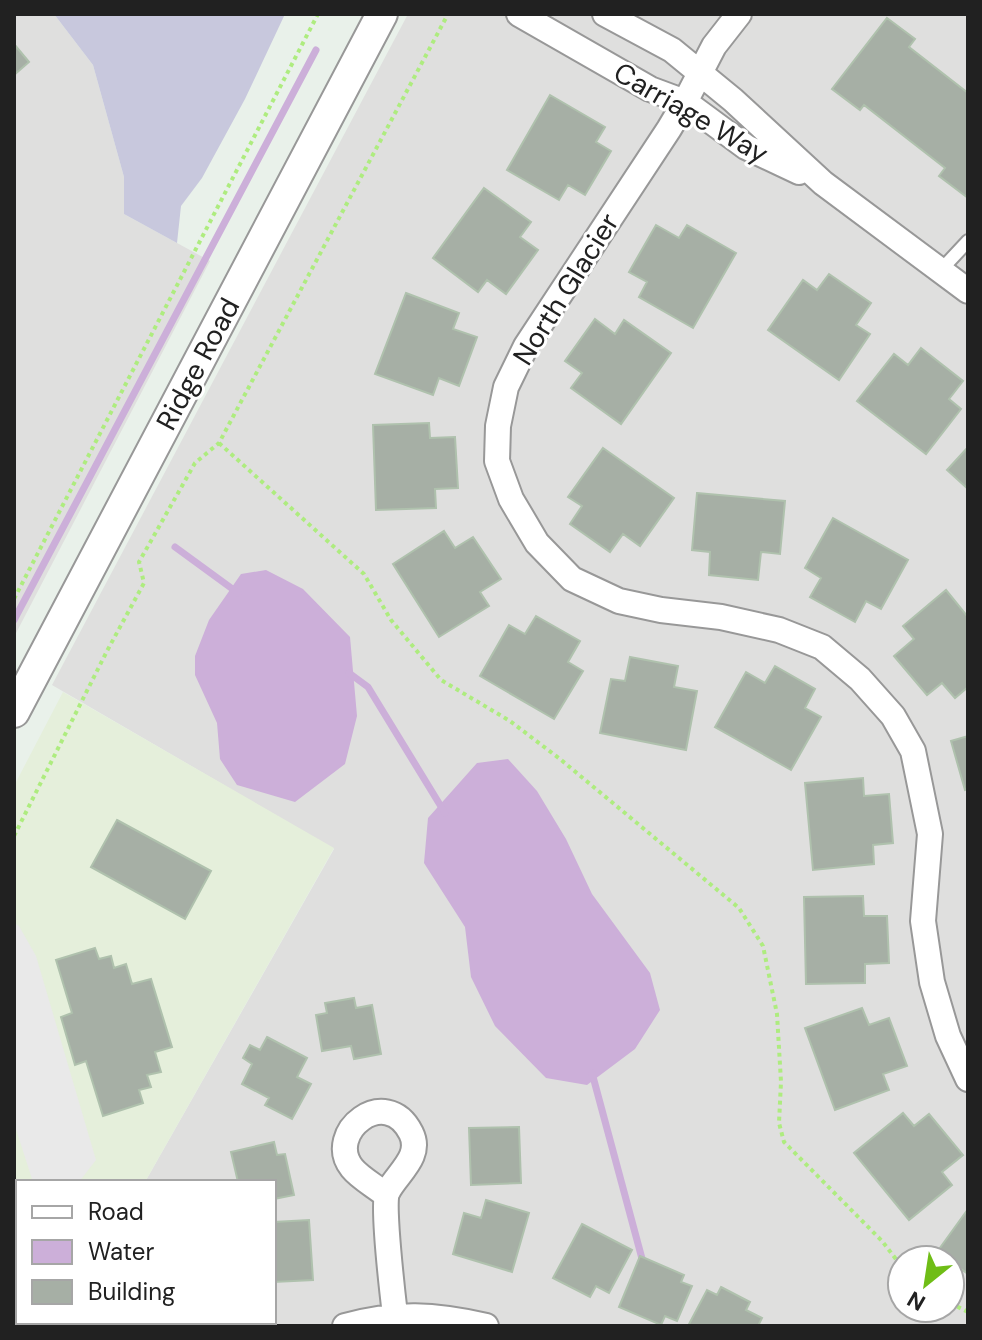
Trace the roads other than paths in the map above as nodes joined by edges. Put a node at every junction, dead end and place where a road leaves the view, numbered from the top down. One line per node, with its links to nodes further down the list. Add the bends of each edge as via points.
1 (382, 14): 12 (street, Ridge Road)
2 (520, 14): 3 (street); 7 (street, Carriage Way, via 650,89)
3 (529, 14)
4 (605, 14): 6 (street, Carriage Way, via 672,50)
5 (739, 14): 6 (street, North Glacier)
6 (700, 73): 7 (street, North Glacier); 8 (street, Carriage Way)
7 (685, 102): 8 (street, Carriage Way, via 746,147); 13 (street, North Glacier, via 526,346 506,387 497,461 511,499 537,543 572,579 619,601 779,630 822,647 893,716 913,751 930,834 923,921 932,982)
8 (823, 183): 10 (street, Carriage Way)
9 (968, 241): 10 (lane)
10 (940, 271): 11 (street, Carriage Way)
11 (968, 291)
12 (14, 712)
13 (968, 1079)
14 (386, 1195): 15 (street)
15 (395, 1315): 16 (street); 17 (street)
16 (345, 1326)
17 (486, 1326)

